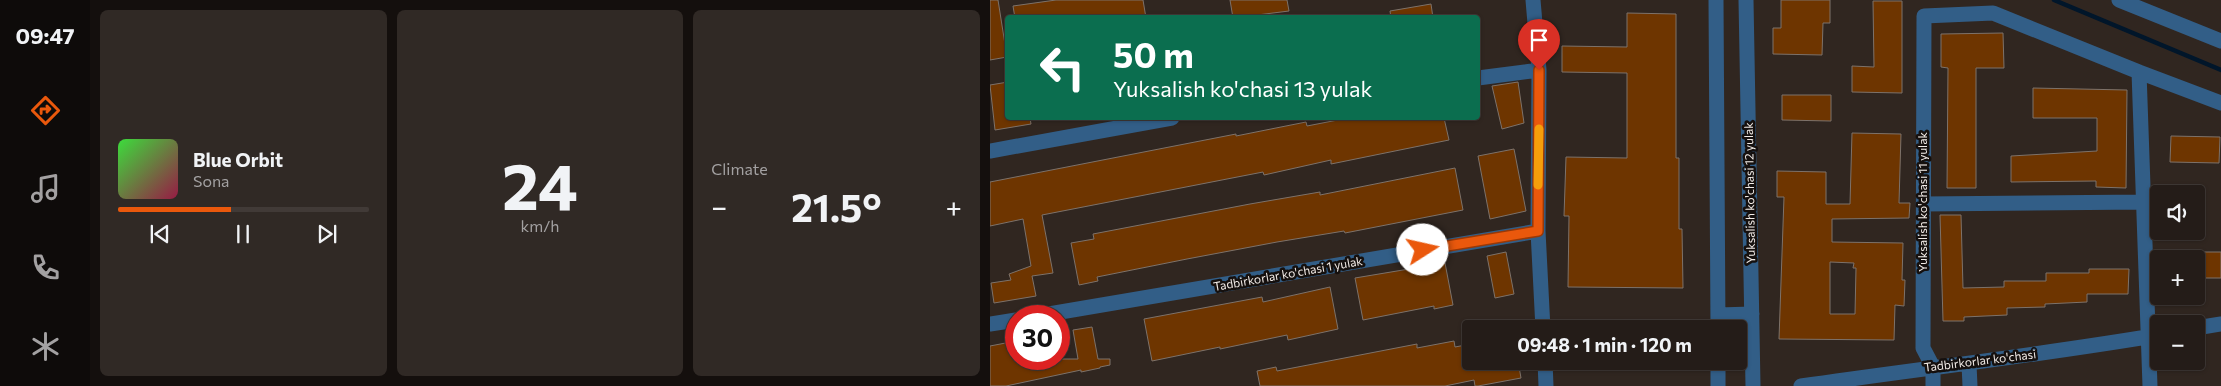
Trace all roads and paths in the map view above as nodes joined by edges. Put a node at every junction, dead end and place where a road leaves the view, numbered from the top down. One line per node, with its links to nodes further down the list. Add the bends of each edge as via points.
1 (1533, 0): 6 (street)
2 (1716, 0): 19 (street)
3 (1746, 0): 16 (street, Yuksalish ko'chasi 12 yulak)
4 (2124, 1): 5 (street)
5 (2221, 41)
6 (1539, 70): 8 (street); 14 (street)
7 (2139, 72): 9 (street); 12 (street); 13 (street, Yuksalish ko'chasi 11 yulak, via 1993,13 1924,16)
8 (1480, 78)
9 (2221, 103)
10 (1161, 120): 11 (street)
11 (990, 151)
12 (2144, 202): 13 (street); 17 (street)
13 (1923, 204): 27 (street, Yuksalish ko'chasi 11 yulak, via 1923,348)
14 (1538, 231): 15 (street, Tadbirkorlar ko'chasi 1 yulak); 18 (street)
15 (1070, 310)
16 (1752, 314): 20 (street); 33 (street, Yuksalish ko'chasi 12 yulak)
17 (2152, 315)
18 (1543, 320)
19 (1718, 320)
20 (1726, 320)
21 (1005, 322): 22 (street)
22 (990, 324)
23 (2221, 324): 24 (street)
24 (2205, 327)
25 (2150, 336): 26 (street, Tadbirkorlar ko'chasi)
26 (1969, 364): 27 (street, Tadbirkorlar ko'chasi); 36 (street)
27 (1933, 367): 34 (street, Tadbirkorlar ko'chasi); 35 (street, Yuksalish ko'chasi 11 yulak)
28 (1545, 370): 31 (street)
29 (1718, 370): 32 (street)
30 (2151, 370): 37 (street)
31 (1546, 386)
32 (1718, 386)
33 (1753, 386)
34 (1801, 386)
35 (1933, 386)
36 (1970, 386)
37 (2150, 386)

